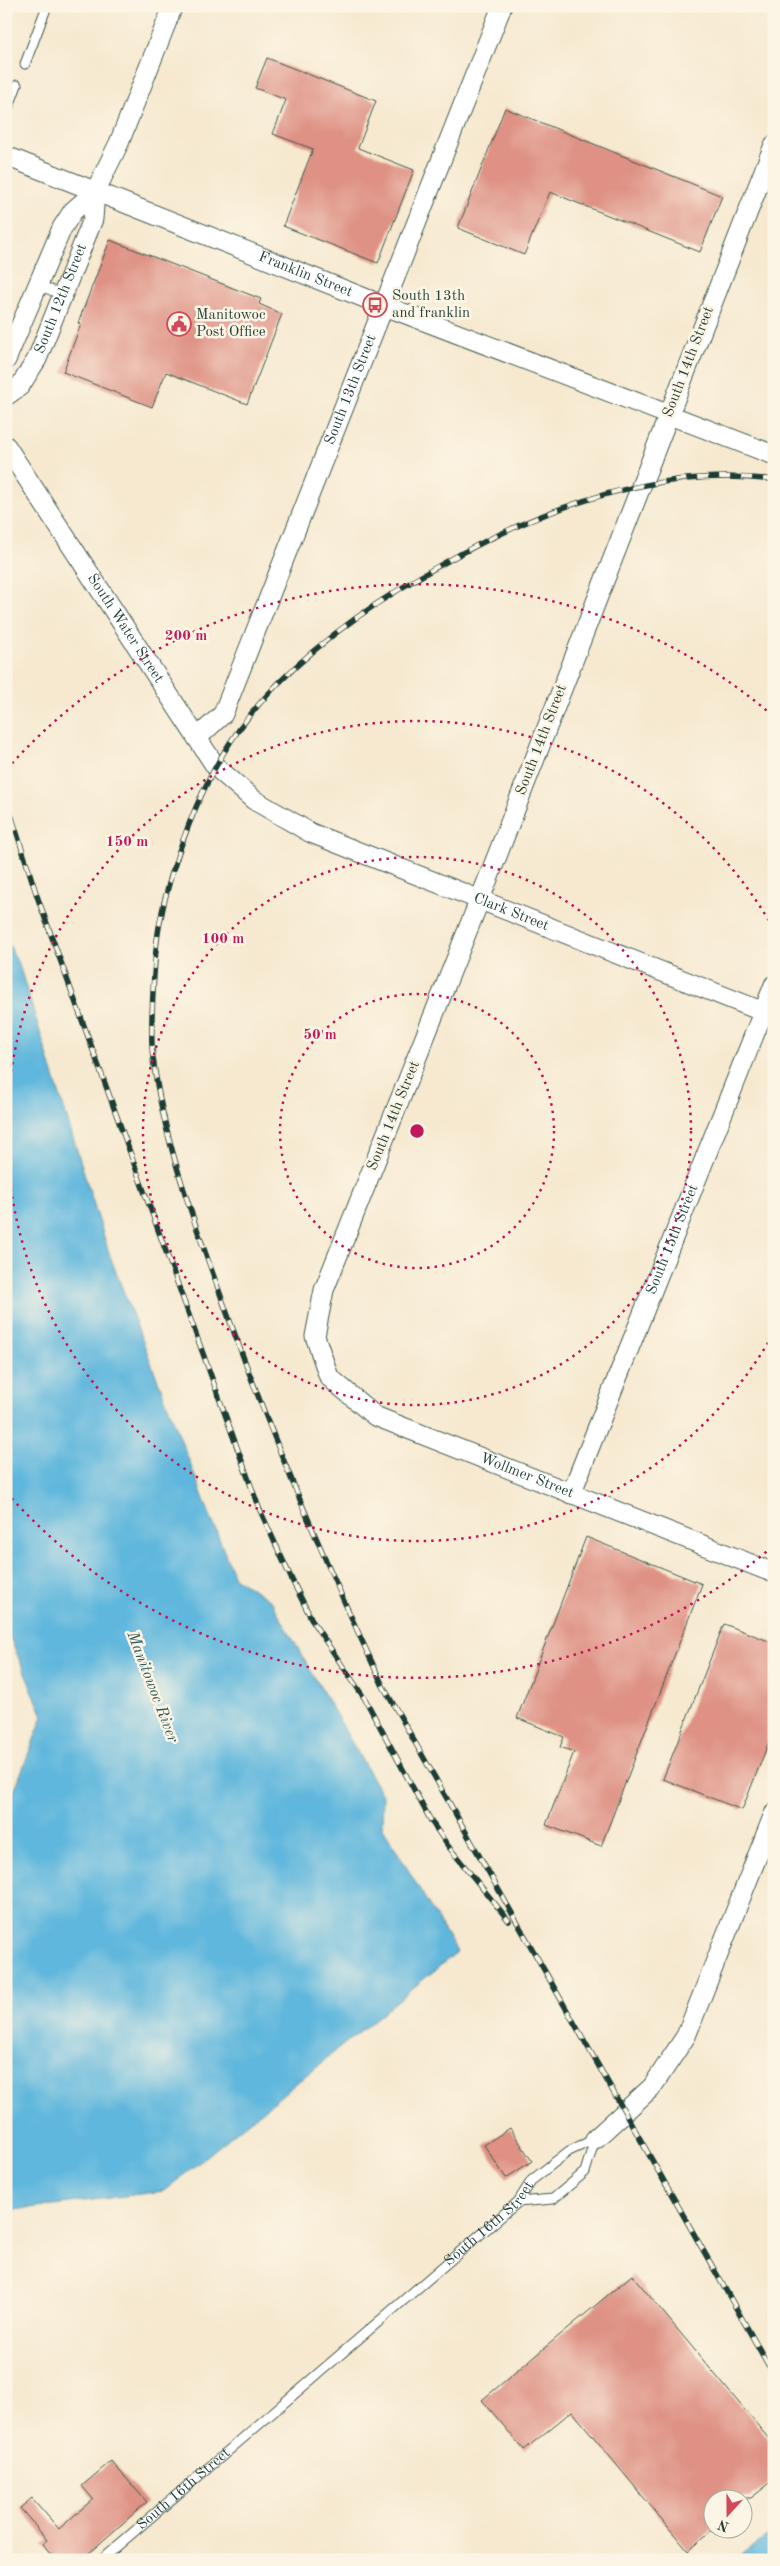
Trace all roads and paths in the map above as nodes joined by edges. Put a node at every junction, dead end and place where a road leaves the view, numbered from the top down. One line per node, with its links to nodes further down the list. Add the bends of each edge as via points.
1 (47, 6): 4 (lane)
2 (172, 6): 9 (street, South 12th Street, via 116,150)
3 (502, 6): 12 (street, South 13th Street)
4 (25, 64)
5 (17, 85): 6 (lane)
6 (6, 114)
7 (774, 144): 15 (street, South 14th Street)
8 (6, 156): 9 (street, Franklin Street)
9 (95, 192): 10 (street, South 12th Street, via 73,212 62,228); 11 (street, South 12th Street, via 93,219); 12 (street, Franklin Street)
10 (38, 285): 11 (lane); 13 (street, South 12th Street)
11 (64, 295): 14 (street, South 12th Street, via 30,374)
12 (385, 306): 15 (street, Franklin Street); 18 (street, South 13th Street, via 223,714)
13 (6, 360)
14 (6, 396)
15 (669, 415): 17 (street, Franklin Street); 20 (street, South 14th Street)
16 (6, 446): 18 (street, South Water Street)
17 (774, 454)
18 (197, 738): 19 (street, South Water Street, via 216,767)
19 (254, 800): 20 (street, Clark Street, via 310,833)
20 (480, 900): 22 (street, Clark Street); 23 (street, South 14th Street, via 324,1290)
21 (774, 985): 22 (street, South 15th Street)
22 (769, 1014): 24 (street, South 15th Street)
23 (315, 1336): 24 (street, Wollmer Street, via 329,1377 375,1416)
24 (571, 1494): 25 (street, Wollmer Street)
25 (774, 1573)
26 (774, 1814): 27 (street, South 16th Street, via 686,2036 652,2087)
27 (595, 2139): 28 (lane, South 16th Street, via 569,2151 532,2180); 28 (lane, via 585,2172 553,2199)
28 (518, 2202): 29 (lane, South 16th Street)
29 (101, 2560)

